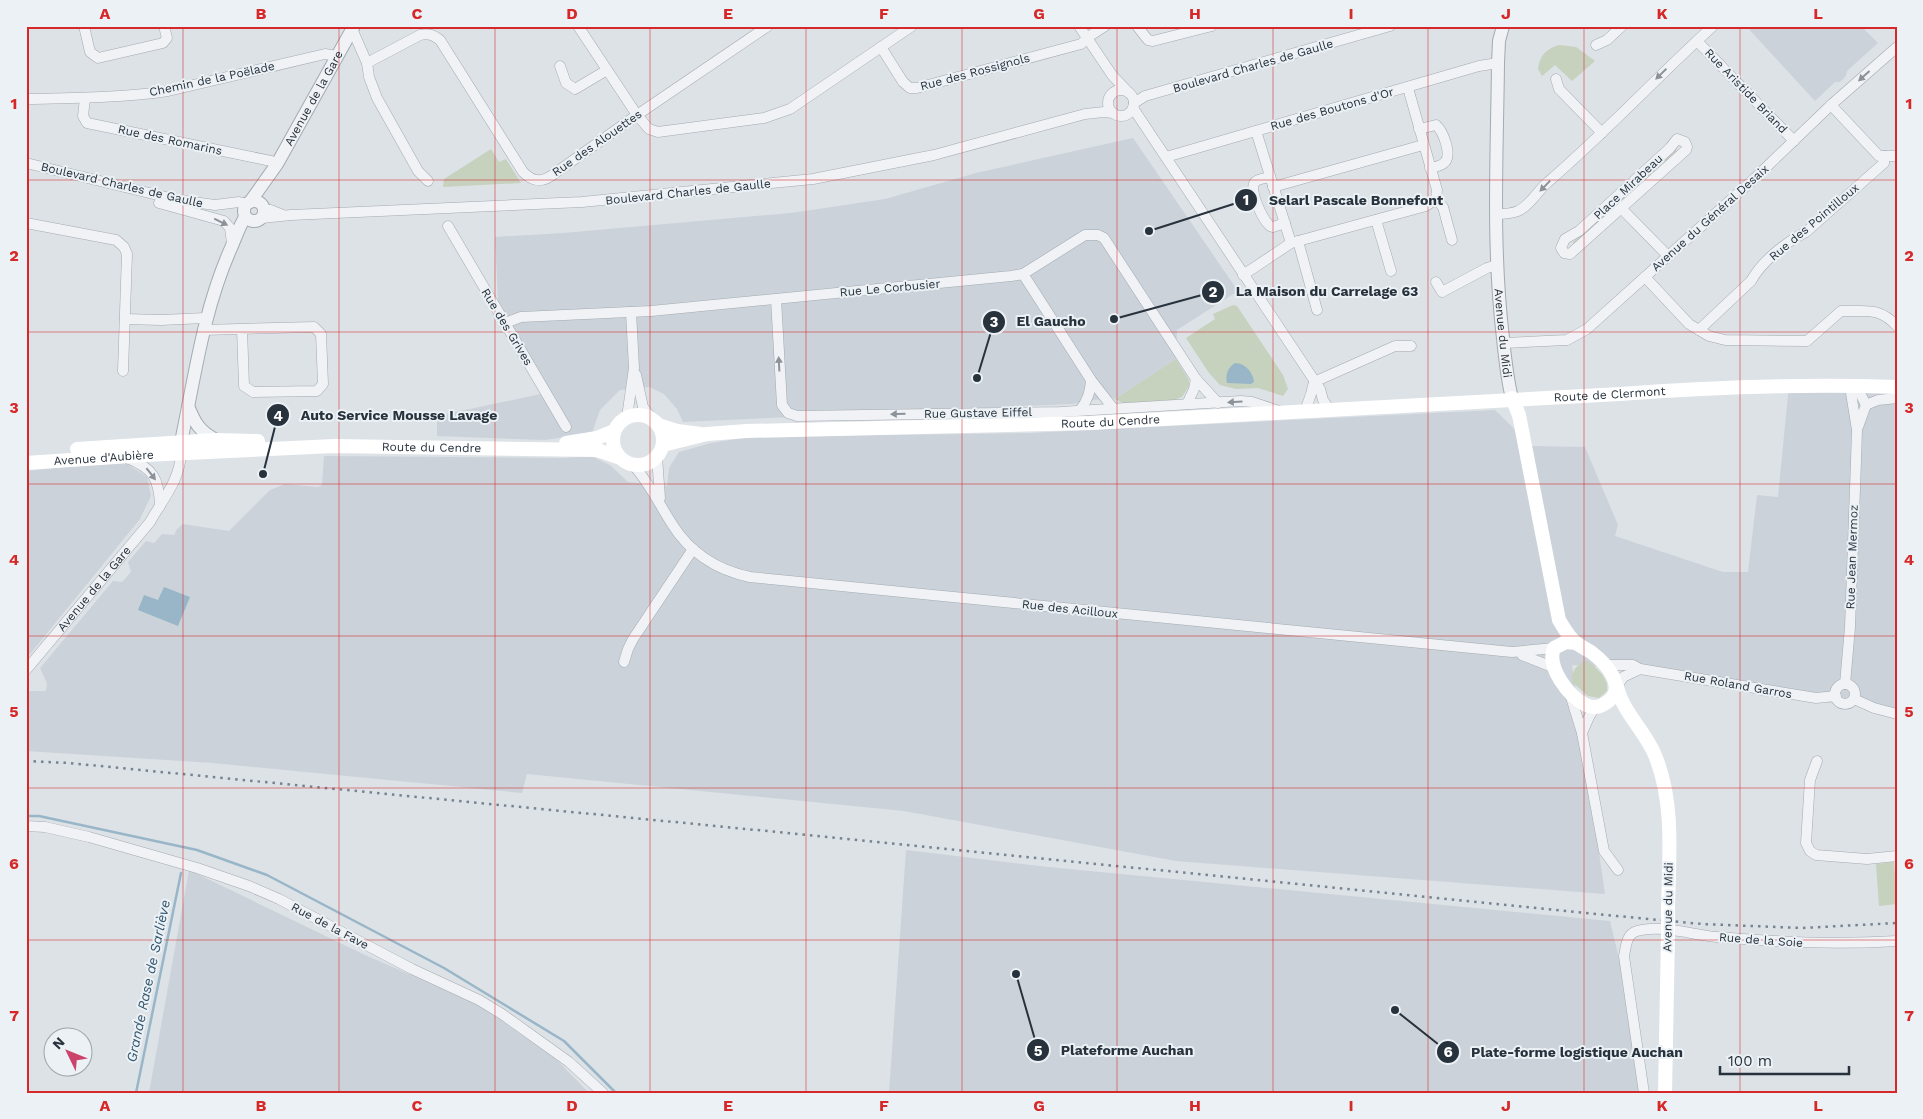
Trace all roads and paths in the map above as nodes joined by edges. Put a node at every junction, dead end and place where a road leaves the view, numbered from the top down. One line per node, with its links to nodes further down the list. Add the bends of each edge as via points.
1 (84, 26): 2 (street, via 90,52 98,58 164,43 167,38)
2 (164, 26)
3 (578, 26): 26 (street)
4 (768, 26): 36 (street, Rue des Alouettes)
5 (912, 26): 20 (street)
6 (1079, 26): 16 (street)
7 (1105, 26): 16 (street, Rue des Rossignols)
8 (1137, 26): 9 (street, via 1148,40 1153,41)
9 (1212, 26)
10 (1390, 26): 33 (street, Boulevard Charles de Gaulle)
11 (1492, 26): 17 (street, Avenue du Midi)
12 (1503, 26): 17 (street, Avenue du Midi)
13 (1622, 26): 19 (street)
14 (1713, 26): 18 (street, Rue Aristide Briand)
15 (353, 28): 22 (street, Avenue de la Gare); 23 (street)
16 (1087, 39): 20 (street, Rue des Rossignols, via 1082,44 917,88 910,88 903,82); 27 (street)
17 (1499, 41): 24 (street, Avenue du Midi)
18 (1697, 41): 41 (street, Rue Aristide Briand, one-way to 41); 42 (street, Rue Aristide Briand)
19 (1596, 45)
20 (882, 47): 36 (street, via 790,109 764,118 658,132 649,130)
21 (1897, 47): 34 (street, Avenue du Général Desaix, one-way to 34)
22 (337, 56): 31 (street, Chemin de la Poëlade, via 324,54 168,91); 48 (street, Avenue de la Gare)
23 (367, 63): 36 (street, Rue des Alouettes, via 420,35 427,33 440,40 523,172 537,181 551,176); 50 (street, via 377,98 418,171)
24 (1498, 63): 29 (street, Rue des Boutons d'Or); 56 (street, Avenue du Midi)
25 (560, 66): 26 (street, via 566,84 575,89)
26 (608, 70): 36 (street)
27 (1112, 75): 30 (street); 33 (street)
28 (1556, 79): 41 (street, via 1559,89)
29 (1408, 88): 39 (street); 40 (street, Rue des Boutons d'Or)
30 (1111, 96): 33 (street, via 1117,91); 35 (street, Boulevard Charles de Gaulle); 37 (street, via 1108,104)
31 (84, 98): 32 (street, Chemin de la Poëlade); 48 (street, Rue des Romarins, via 83,116 87,123 271,161)
32 (26, 99)
33 (1132, 100): 37 (street, via 1130,113); 38 (street)
34 (1831, 105): 42 (street, Avenue du Général Desaix); 45 (street, via 1879,156)
35 (1085, 114): 37 (street, Boulevard Charles de Gaulle, via 1104,112); 55 (street, Boulevard Charles de Gaulle, via 934,155 813,179 582,202 283,215 271,210)
36 (637, 115)
37 (1118, 115): 38 (street)
38 (1143, 124): 44 (street)
39 (1419, 129): 43 (street); 49 (street, via 1436,125 1447,153 1443,165)
40 (1256, 131): 44 (street, Rue des Boutons d'Or); 51 (street)
41 (1602, 133): 56 (street, Rue Aristide Briand, one-way to 56, via 1523,208)
42 (1794, 141): 64 (street, Avenue du Général Desaix)
43 (1423, 145): 49 (street); 51 (street)
44 (1166, 156): 68 (street)
45 (1885, 156): 46 (street); 79 (street, Rue des Pointilloux, via 1884,163 1806,232 1791,240)
46 (1897, 156)
47 (26, 163): 55 (street, Boulevard Charles de Gaulle, via 178,200 215,205 239,202)
48 (275, 166): 55 (street, Avenue de la Gare)
49 (1430, 168): 52 (street, via 1437,190)
50 (428, 180)
51 (1272, 182): 59 (street); 59 (street, via 1258,180 1252,188 1260,213 1270,226)
52 (1436, 199): 57 (street, via 1426,206); 61 (street, via 1443,207)
53 (159, 203): 63 (street, Boulevard Charles de Gaulle, one-way to 63, via 224,221 232,233)
54 (1621, 208): 54 (street, Place Mirabeau, via 1683,152 1687,147 1685,142 1680,139 1673,141 1670,148 1580,231 1565,239 1561,248 1564,254 1570,254); 64 (street, Place Mirabeau)
55 (255, 211): 63 (street, Avenue de la Gare)
56 (1496, 214): 65 (street, Avenue du Midi)
57 (1376, 220): 62 (street); 66 (street)
58 (26, 223): 74 (street, via 116,240 124,247 127,254)
59 (1285, 224): 62 (street)
60 (448, 226): 76 (street, Rue des Grives)
61 (1452, 240)
62 (1294, 242): 68 (street); 72 (street)
63 (232, 245): 75 (street, Avenue de la Gare, via 219,274)
64 (1668, 256): 69 (street, Avenue du Général Desaix)
65 (1497, 265): 70 (street, via 1442,292); 80 (street, Avenue du Midi)
66 (1391, 271)
67 (1023, 274): 71 (street, Rue Le Corbusier); 84 (street, via 1086,235 1104,238); 85 (street)
68 (1243, 274): 86 (street)
69 (1645, 277): 79 (street, via 1689,324); 80 (street, Avenue du Général Desaix, via 1587,329 1571,339)
70 (1436, 282)
71 (776, 299): 73 (street, Rue Le Corbusier); 97 (street, Rue Gustave Eiffel, one-way to 71, via 797,416 788,413 782,405)
72 (1316, 310)
73 (631, 312): 76 (street, Rue Le Corbusier, via 528,317); 82 (street)
74 (125, 319): 75 (street); 83 (street)
75 (204, 324): 78 (street); 94 (street, Avenue de la Gare)
76 (505, 324): 102 (street, Rue des Grives)
77 (1897, 326): 79 (street, via 1879,312 1841,312 1807,341 1726,340)
78 (242, 329): 78 (street, via 319,330 322,334 323,384 317,390 253,392 244,386)
79 (1699, 330)
80 (1504, 343): 90 (street, Avenue du Midi)
81 (1411, 346): 86 (street, via 1395,346)
82 (634, 368): 100 (street); 101 (street, via 643,407)
83 (123, 371)
84 (1196, 379): 92 (street); 93 (street)
85 (1091, 380): 95 (street); 97 (street, via 1087,403)
86 (1314, 382): 96 (street); 98 (street)
87 (1897, 387): 88 (main road, Route de Clermont)
88 (1857, 392): 89 (main road, Route de Clermont); 90 (main road, Route de Clermont, via 1705,387); 91 (street, Route de Clermont, via 1878,400); 103 (street, Rue Jean Mermoz); 103 (street, Rue Jean Mermoz)
89 (1897, 394)
90 (1512, 398): 96 (main road, Route du Cendre); 119 (main road, Avenue du Midi, via 1519,416)
91 (1897, 398)
92 (1218, 403): 93 (street, Rue Gustave Eiffel); 99 (street, Rue Gustave Eiffel, one-way to 92, via 1252,402)
93 (1187, 404): 95 (street, Rue Gustave Eiffel)
94 (188, 406): 106 (street, via 203,432); 108 (street, Avenue de la Gare)
95 (1113, 408): 97 (street, Rue Gustave Eiffel)
96 (1329, 409): 98 (main road, Route du Cendre)
97 (1080, 410)
98 (1304, 411): 99 (main road, Route du Cendre)
99 (1282, 413): 105 (main road, Route du Cendre)
100 (627, 417): 101 (main road, via 640,415); 104 (main road)
101 (655, 422): 105 (main road, Route du Cendre, via 677,431); 110 (main road, via 663,436)
102 (566, 427)
103 (1857, 430): 128 (street, Rue Jean Mermoz)
104 (614, 431): 109 (main road, Route du Cendre, via 597,438); 113 (main road, via 613,445)
105 (707, 434): 110 (main road, Route du Cendre)
106 (216, 440): 107 (main road, Route du Cendre); 108 (main road, Route du Cendre)
107 (334, 446): 108 (main road, Route du Cendre); 109 (main road, Route du Cendre)
108 (181, 448): 111 (main road, Avenue d'Aubière); 112 (main road, Avenue d'Aubière); 117 (street, Avenue de la Gare, via 180,467)
109 (529, 448): 113 (main road, Route du Cendre, via 597,450)
110 (660, 451): 115 (main road, via 649,463); 116 (street, Rue des Acilloux)
111 (26, 454)
112 (122, 456): 114 (main road, Avenue d'Aubière); 117 (street, one-way to 117, via 143,464 153,474 159,488)
113 (618, 457): 115 (main road)
114 (26, 463)
115 (634, 466): 116 (street, Rue des Acilloux)
116 (660, 502): 118 (street, Rue des Acilloux, via 676,530)
117 (160, 506): 127 (street, Avenue de la Gare)
118 (693, 549): 122 (street, Rue des Acilloux, via 720,568 750,576); 123 (street, via 633,639)
119 (1559, 620): 120 (main road, Avenue du Midi); 121 (main road, Avenue du Midi)
120 (1576, 643): 121 (main road, via 1566,642); 124 (main road)
121 (1554, 648): 122 (street, Rue des Acilloux); 125 (main road)
122 (1512, 652): 125 (street, Rue des Acilloux)
123 (624, 662)
124 (1605, 665): 126 (street, Rue Roland Garros, via 1632,665); 129 (main road)
125 (1555, 668): 130 (main road)
126 (1640, 669): 129 (street, via 1623,678); 131 (street, Rue Roland Garros, via 1816,698)
127 (26, 670)
128 (1845, 684): 131 (street, via 1838,688); 132 (street, via 1853,688)
129 (1617, 687): 133 (main road, via 1609,701); 135 (main road, Avenue du Midi, via 1619,698)
130 (1569, 691): 133 (main road, via 1582,703); 136 (street)
131 (1836, 696): 132 (street, via 1841,703 1850,703)
132 (1854, 699): 134 (street)
133 (1598, 707): 135 (main road, Avenue du Midi, via 1618,712); 136 (street, via 1588,717)
134 (1897, 714)
135 (1639, 728): 144 (main road, Avenue du Midi, bridge, via 1660,767 1668,812)
136 (1582, 733): 140 (street, via 1604,851)
137 (1817, 762): 139 (street, via 1810,780 1806,843 1810,851 1816,855 1867,859)
138 (26, 826): 142 (street, Rue de la Fave, via 44,826 143,852 279,899 412,969 479,1000 570,1062)
139 (1897, 856)
140 (1618, 870)
141 (1897, 942): 143 (street, Rue de la Soie, via 1821,944 1714,937 1654,929 1636,931 1628,937 1624,956)
142 (603, 1093)
143 (1644, 1093)
144 (1665, 1093)

